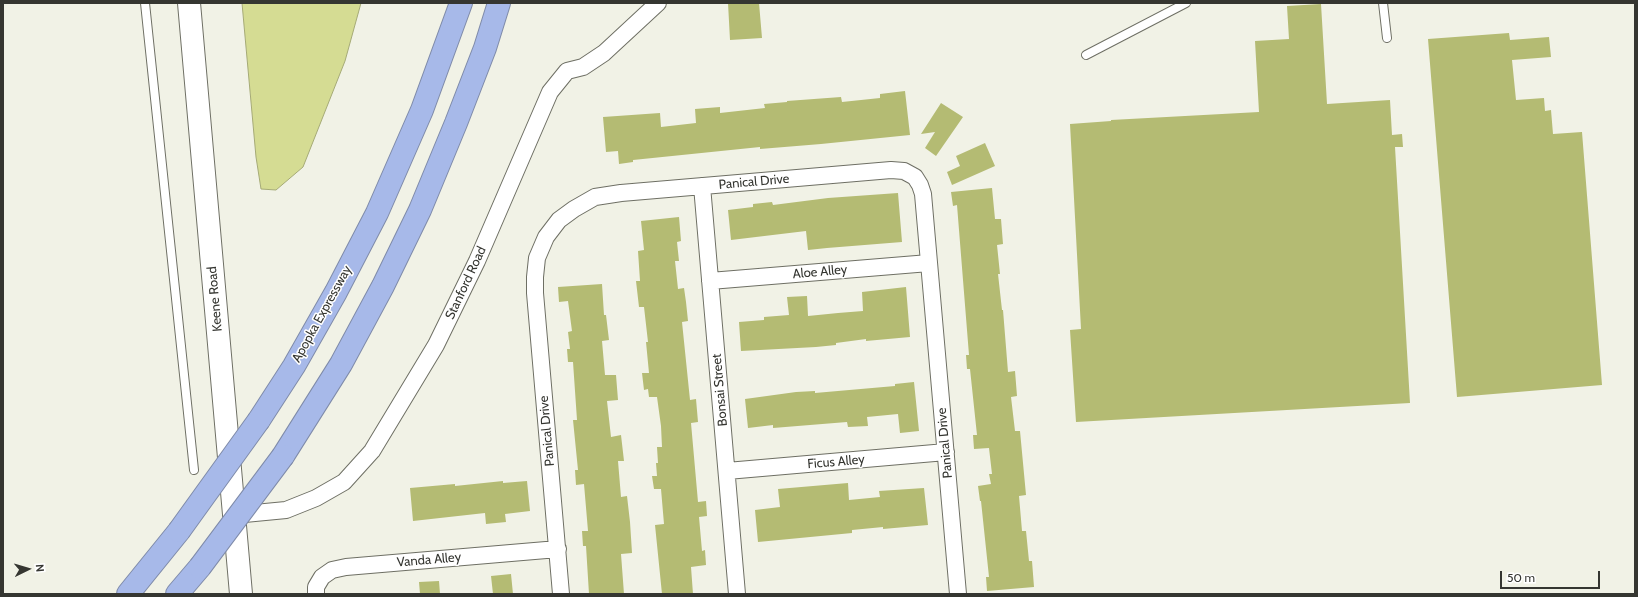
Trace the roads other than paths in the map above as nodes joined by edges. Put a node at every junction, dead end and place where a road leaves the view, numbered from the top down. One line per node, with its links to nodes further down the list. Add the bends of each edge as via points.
1 (145, 3): 14 (lane)
2 (190, 3): 16 (main road, Keene Road)
3 (461, 3): 18 (highway, Apopka Expressway, bridge, via 422,110 377,213 328,306 259,420 179,530)
4 (499, 3): 19 (highway, bridge, via 485,48 420,210 341,364 283,456)
5 (658, 3): 16 (street, Stanford Road, via 604,53 583,67 567,72 550,92 477,261 436,346 372,451 344,482 316,498 286,510)
6 (1186, 3): 9 (lane)
7 (1383, 3): 8 (lane)
8 (1387, 38)
9 (1086, 54)
10 (702, 186): 11 (street, Panical Drive, via 890,170 904,171 915,177 923,194); 12 (street, Bonsai Street); 17 (street, Panical Drive, via 595,197 559,220 546,237 537,258 535,293)
11 (929, 263): 12 (street, Aloe Alley); 13 (street, Panical Drive)
12 (710, 281): 15 (street, Bonsai Street)
13 (946, 452): 15 (street, Ficus Alley); 24 (street, Panical Drive)
14 (194, 470)
15 (727, 471): 23 (street, Bonsai Street)
16 (234, 515): 20 (main road, Keene Road)
17 (558, 549): 21 (street, Vanda Alley, via 346,567 332,570 322,577 316,587); 22 (street, Panical Drive)
18 (128, 594)
19 (177, 594)
20 (241, 594)
21 (316, 594)
22 (562, 594)
23 (737, 594)
24 (958, 594)

